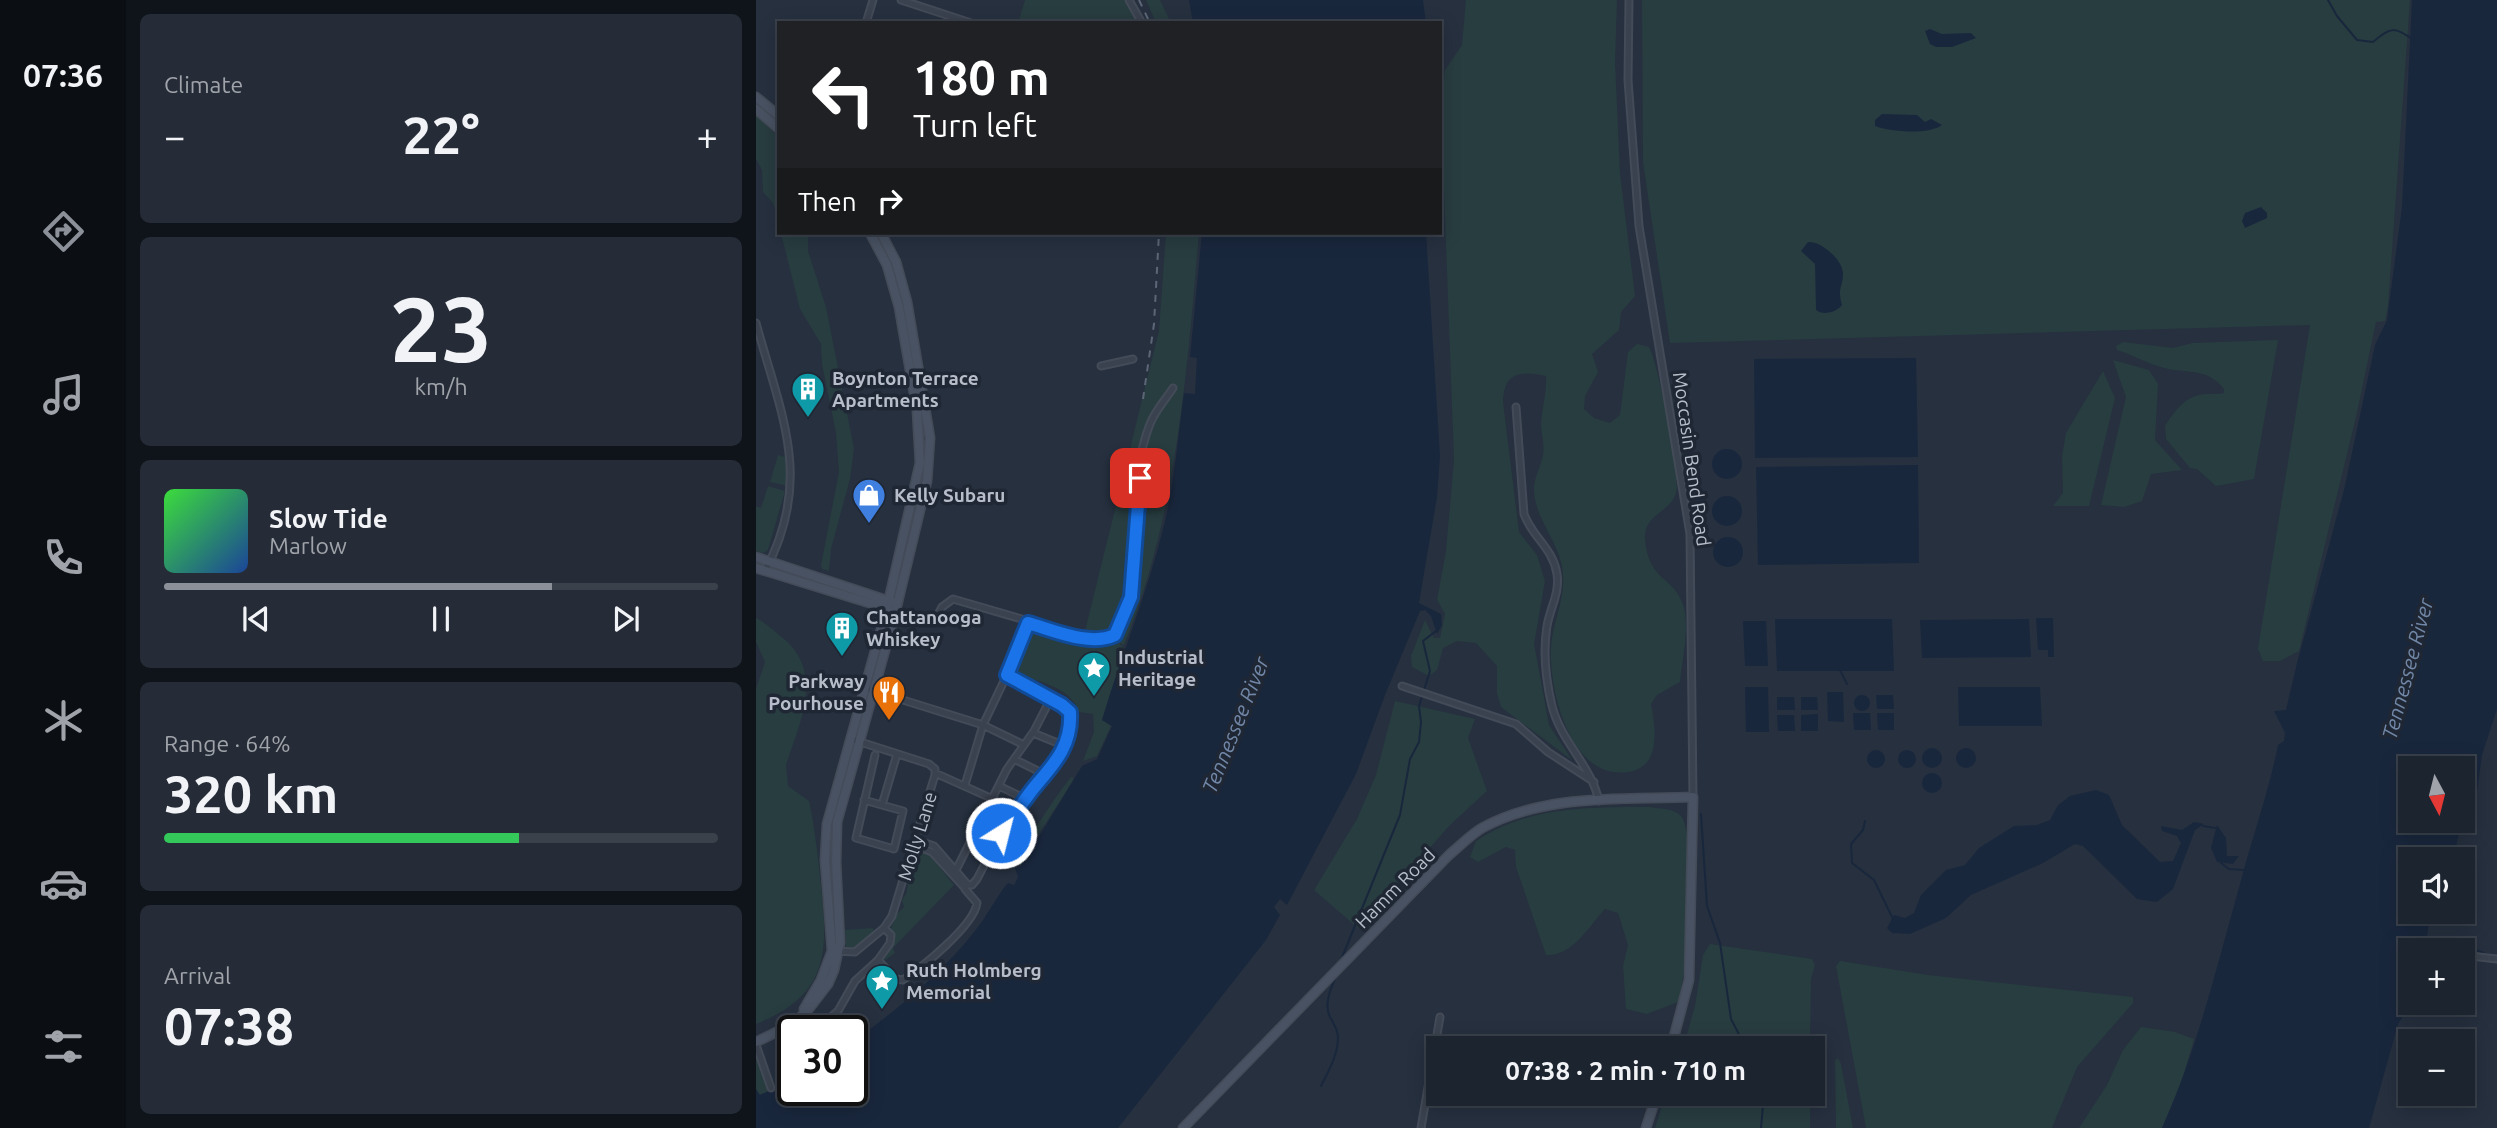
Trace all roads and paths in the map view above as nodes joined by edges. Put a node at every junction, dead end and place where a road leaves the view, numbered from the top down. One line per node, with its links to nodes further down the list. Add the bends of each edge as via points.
1 (873, 0): 5 (street)
2 (901, 0): 6 (street)
3 (1129, 0): 7 (street)
4 (1629, 0): 43 (street, Moccasin Bend Road, via 1628,80 1637,214 1690,534)
5 (867, 21)
6 (961, 21)
7 (1141, 21)
8 (756, 97): 10 (main road)
9 (756, 108): 11 (main road)
10 (777, 114)
11 (777, 127)
12 (871, 235): 19 (main road, via 887,263 898,303)
13 (882, 235): 19 (main road, via 896,262 907,302 930,438)
14 (756, 323): 21 (street, via 792,459 791,494)
15 (1133, 359): 16 (street)
16 (1101, 366)
17 (1173, 388): 25 (street, via 1152,420 1143,454 1131,597 1115,635 1090,639)
18 (1516, 407): 40 (street, via 1524,514 1549,550 1557,572 1558,591 1545,644 1551,702 1561,730)
19 (924, 470): 23 (main road)
20 (756, 557): 21 (main road)
21 (770, 561): 22 (street); 23 (main road)
22 (760, 569): 23 (main road)
23 (892, 606): 28 (main road)
24 (935, 620): 25 (street, via 953,600)
25 (1028, 623): 26 (street)
26 (1007, 675): 29 (street); 30 (street)
27 (1402, 686): 40 (street, via 1516,724)
28 (869, 690): 30 (street); 32 (main road)
29 (1050, 700): 31 (street); 34 (street, via 1070,712)
30 (983, 725): 33 (street); 41 (street)
31 (1033, 733): 33 (street); 34 (street)
32 (855, 740): 35 (street, Molly Lane); 53 (main road, via 827,824 825,859)
33 (1024, 745): 37 (street)
34 (1065, 746): 39 (street)
35 (897, 754): 38 (street, Molly Lane, via 929,764); 48 (street)
36 (875, 755): 46 (street)
37 (1014, 759): 39 (street); 42 (street)
38 (935, 773): 41 (street); 49 (street, Molly Lane)
39 (1046, 775): 45 (street)
40 (1594, 782): 47 (street)
41 (965, 785): 44 (street)
42 (999, 786): 44 (street); 45 (street)
43 (1693, 797): 47 (main road, Hamm Road); 61 (main road, Moccasin Bend Road, via 1689,980)
44 (993, 799): 50 (street)
45 (1026, 799): 51 (street, via 993,846 977,879)
46 (864, 800): 48 (street); 48 (street, via 856,838 894,849 903,811)
47 (1599, 801): 65 (main road, Hamm Road, via 1527,811 1481,829 1448,855)
48 (882, 805)
49 (915, 842): 50 (street, via 934,846); 51 (street, via 932,852); 52 (street, Molly Lane)
50 (956, 870): 51 (street)
51 (966, 887): 56 (street, via 977,902 976,909 927,962 900,981)
52 (884, 929): 53 (street, Molly Lane, via 855,952); 56 (street, via 892,939)
53 (835, 951): 57 (main road)
54 (2475, 956): 55 (street)
55 (2497, 959)
56 (878, 960): 58 (street, via 855,981)
57 (799, 1015)
58 (834, 1015)
59 (1440, 1017): 66 (street)
60 (777, 1035): 62 (main road)
61 (1674, 1036)
62 (756, 1043): 63 (street)
63 (772, 1088)
64 (1653, 1106): 67 (main road)
65 (1183, 1128)
66 (1421, 1128)
67 (1646, 1128)

